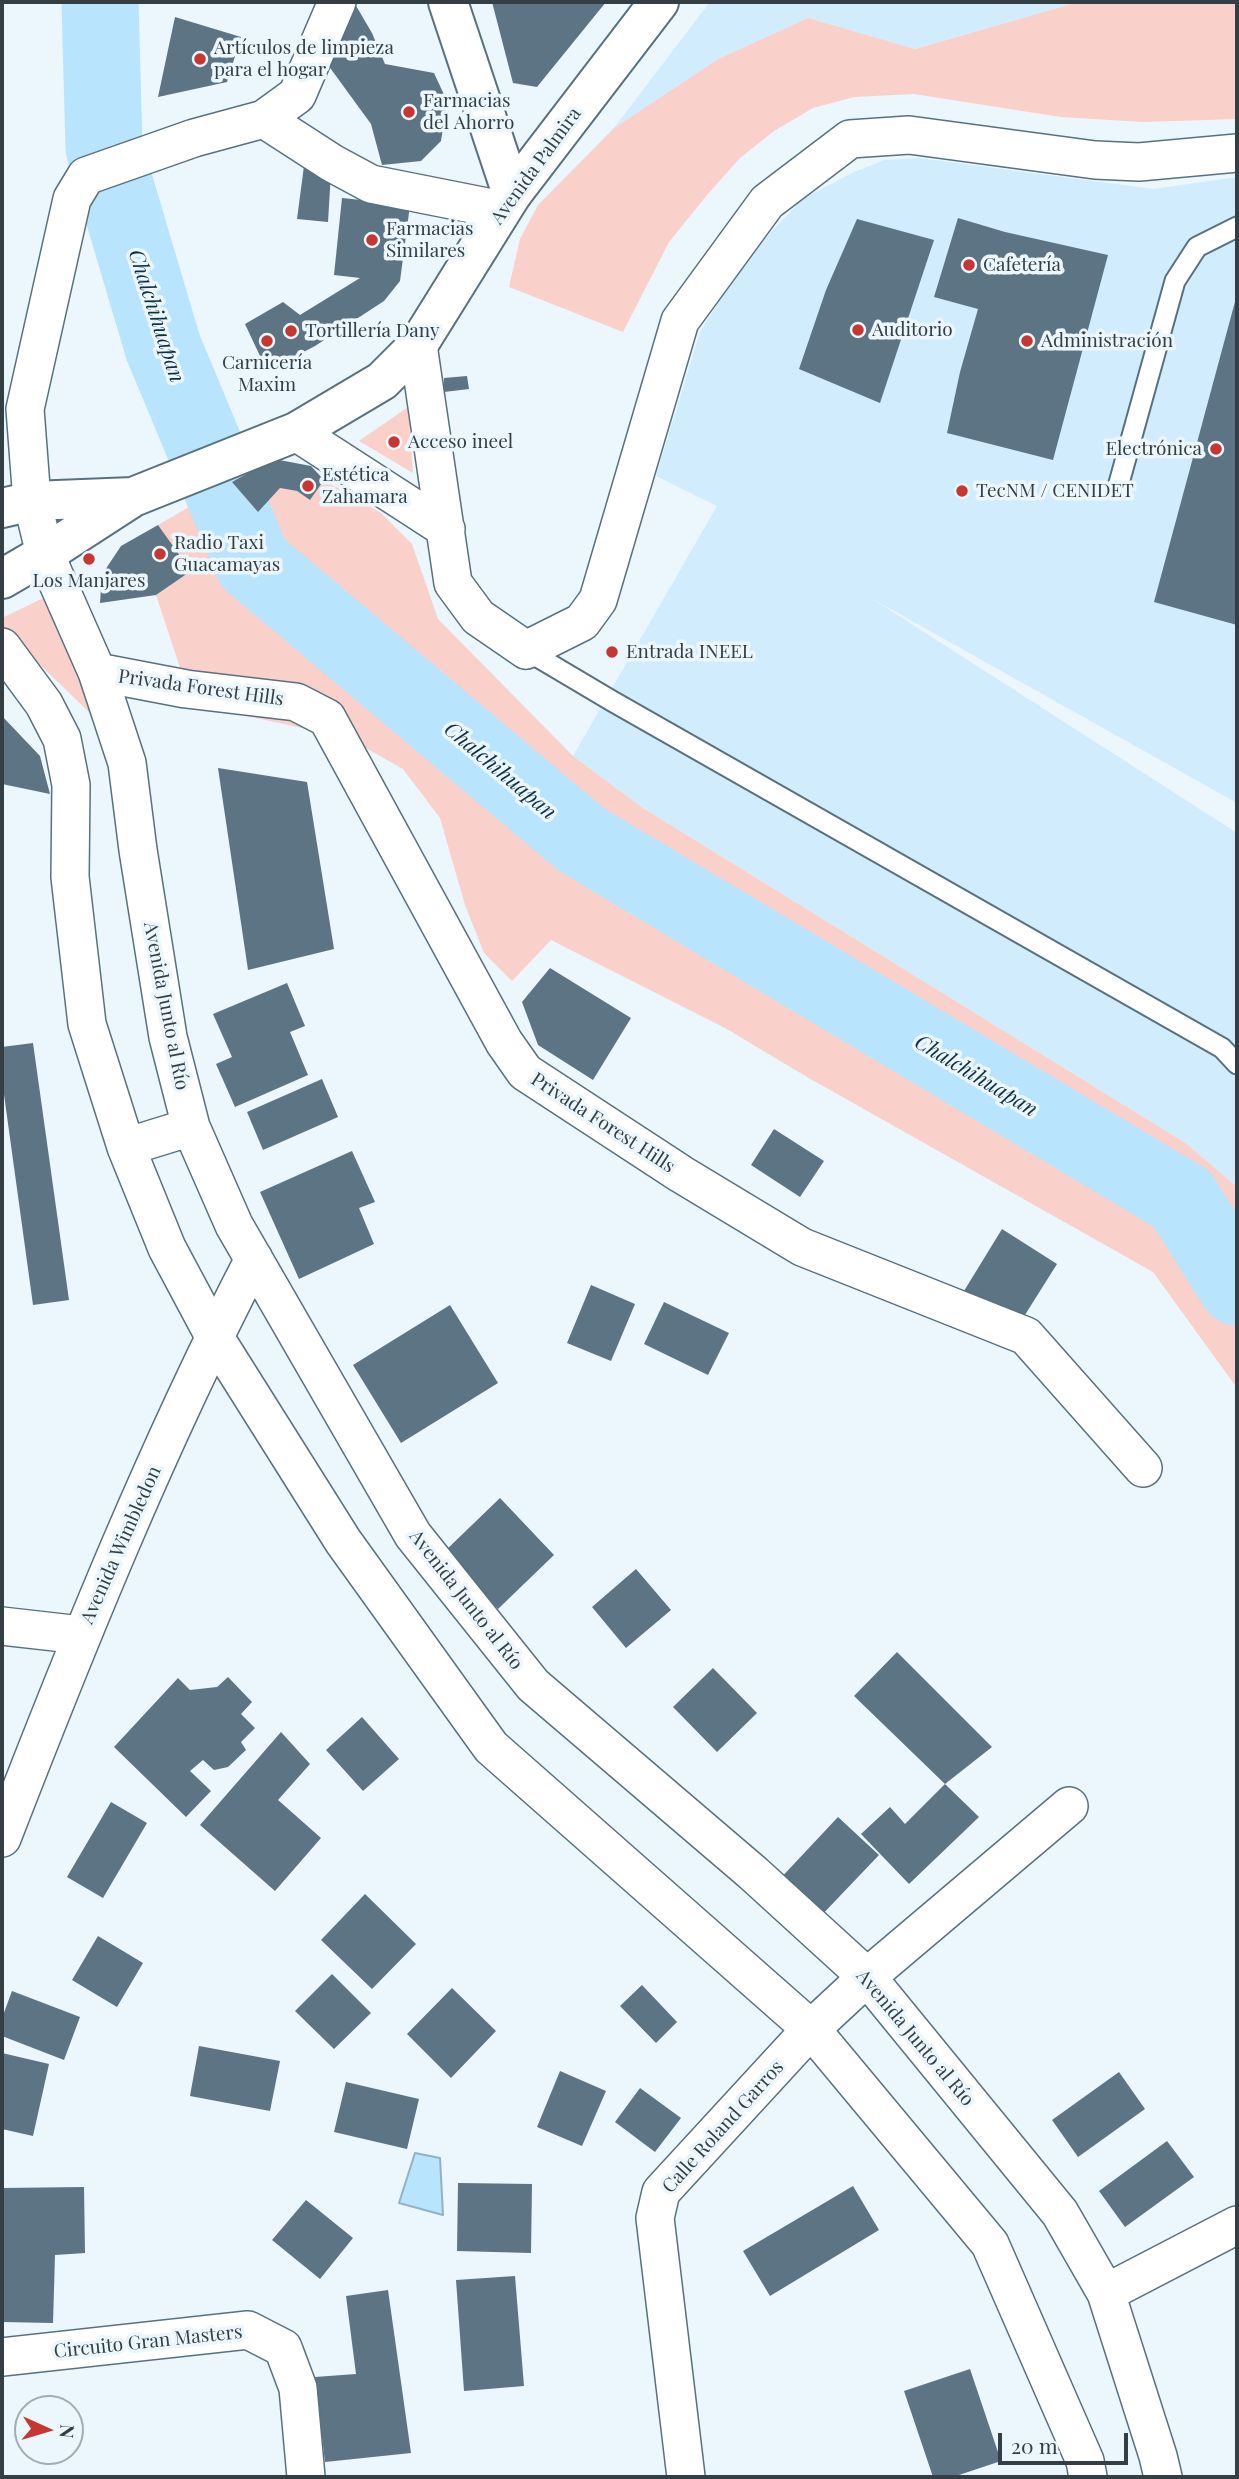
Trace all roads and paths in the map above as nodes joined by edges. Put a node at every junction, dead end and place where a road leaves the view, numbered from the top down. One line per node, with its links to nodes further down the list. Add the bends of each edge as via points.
1 (337, 2): 4 (street, via 297,95)
2 (448, 2): 6 (main road)
3 (659, 2): 6 (main road, Avenida Palmira)
4 (264, 119): 6 (street, via 371,184); 12 (street, Avenida Junto al Río, via 86,176 72,199 25,409)
5 (1237, 153): 17 (street, via 1094,160 909,135 850,139 767,202 680,321 598,600 582,622)
6 (507, 202): 8 (main road, Avenida Palmira)
7 (1237, 227): 10 (lane, via 1197,247 1175,281)
8 (418, 345): 9 (main road, Avenida Palmira, via 382,381); 13 (street)
9 (288, 435): 11 (main road, Avenida Palmira); 13 (street)
10 (1119, 483)
11 (147, 492): 12 (main road); 14 (main road)
12 (17, 504): 14 (street, Avenida Junto al Río)
13 (446, 529): 17 (street, via 453,583 478,617)
14 (46, 554): 15 (main road); 18 (street, Avenida Junto al Río)
15 (2, 579)
16 (2, 647): 21 (street, via 44,704 62,739 71,785 70,877 88,1024)
17 (526, 650): 19 (lane, via 1222,1048)
18 (97, 672): 20 (street, Avenida Junto al Río, via 127,763 168,1037); 24 (street, Privada Forest Hills, via 186,689 296,702 327,718 504,1042 525,1072 802,1247 1026,1336)
19 (1237, 1063)
20 (191, 1127): 21 (street); 22 (street, Avenida Junto al Río)
21 (125, 1147): 23 (street, via 167,1248)
22 (254, 1259): 23 (street, Avenida Wimbledon); 29 (street, Avenida Junto al Río, via 413,1535 533,1685)
23 (214, 1336): 26 (street, Avenida Wimbledon); 30 (street, via 343,1541 491,1747)
24 (1143, 1468)
25 (2, 1626): 26 (street)
26 (81, 1634): 28 (street, Avenida Wimbledon)
27 (1069, 1806): 29 (street, Calle Roland Garros)
28 (2, 1838)
29 (867, 1977): 30 (street, Calle Roland Garros); 32 (street, Avenida Junto al Río, via 1060,2213)
30 (811, 2029): 35 (street, Calle Roland Garros, via 661,2192 655,2218); 36 (street, via 990,2244)
31 (1237, 2225): 32 (street)
32 (1107, 2293): 37 (street, Avenida Junto al Río)
33 (2, 2357): 34 (street, Circuito Gran Masters, via 248,2330 283,2348 298,2388)
34 (306, 2477)
35 (687, 2477)
36 (1088, 2477)
37 (1163, 2477)

